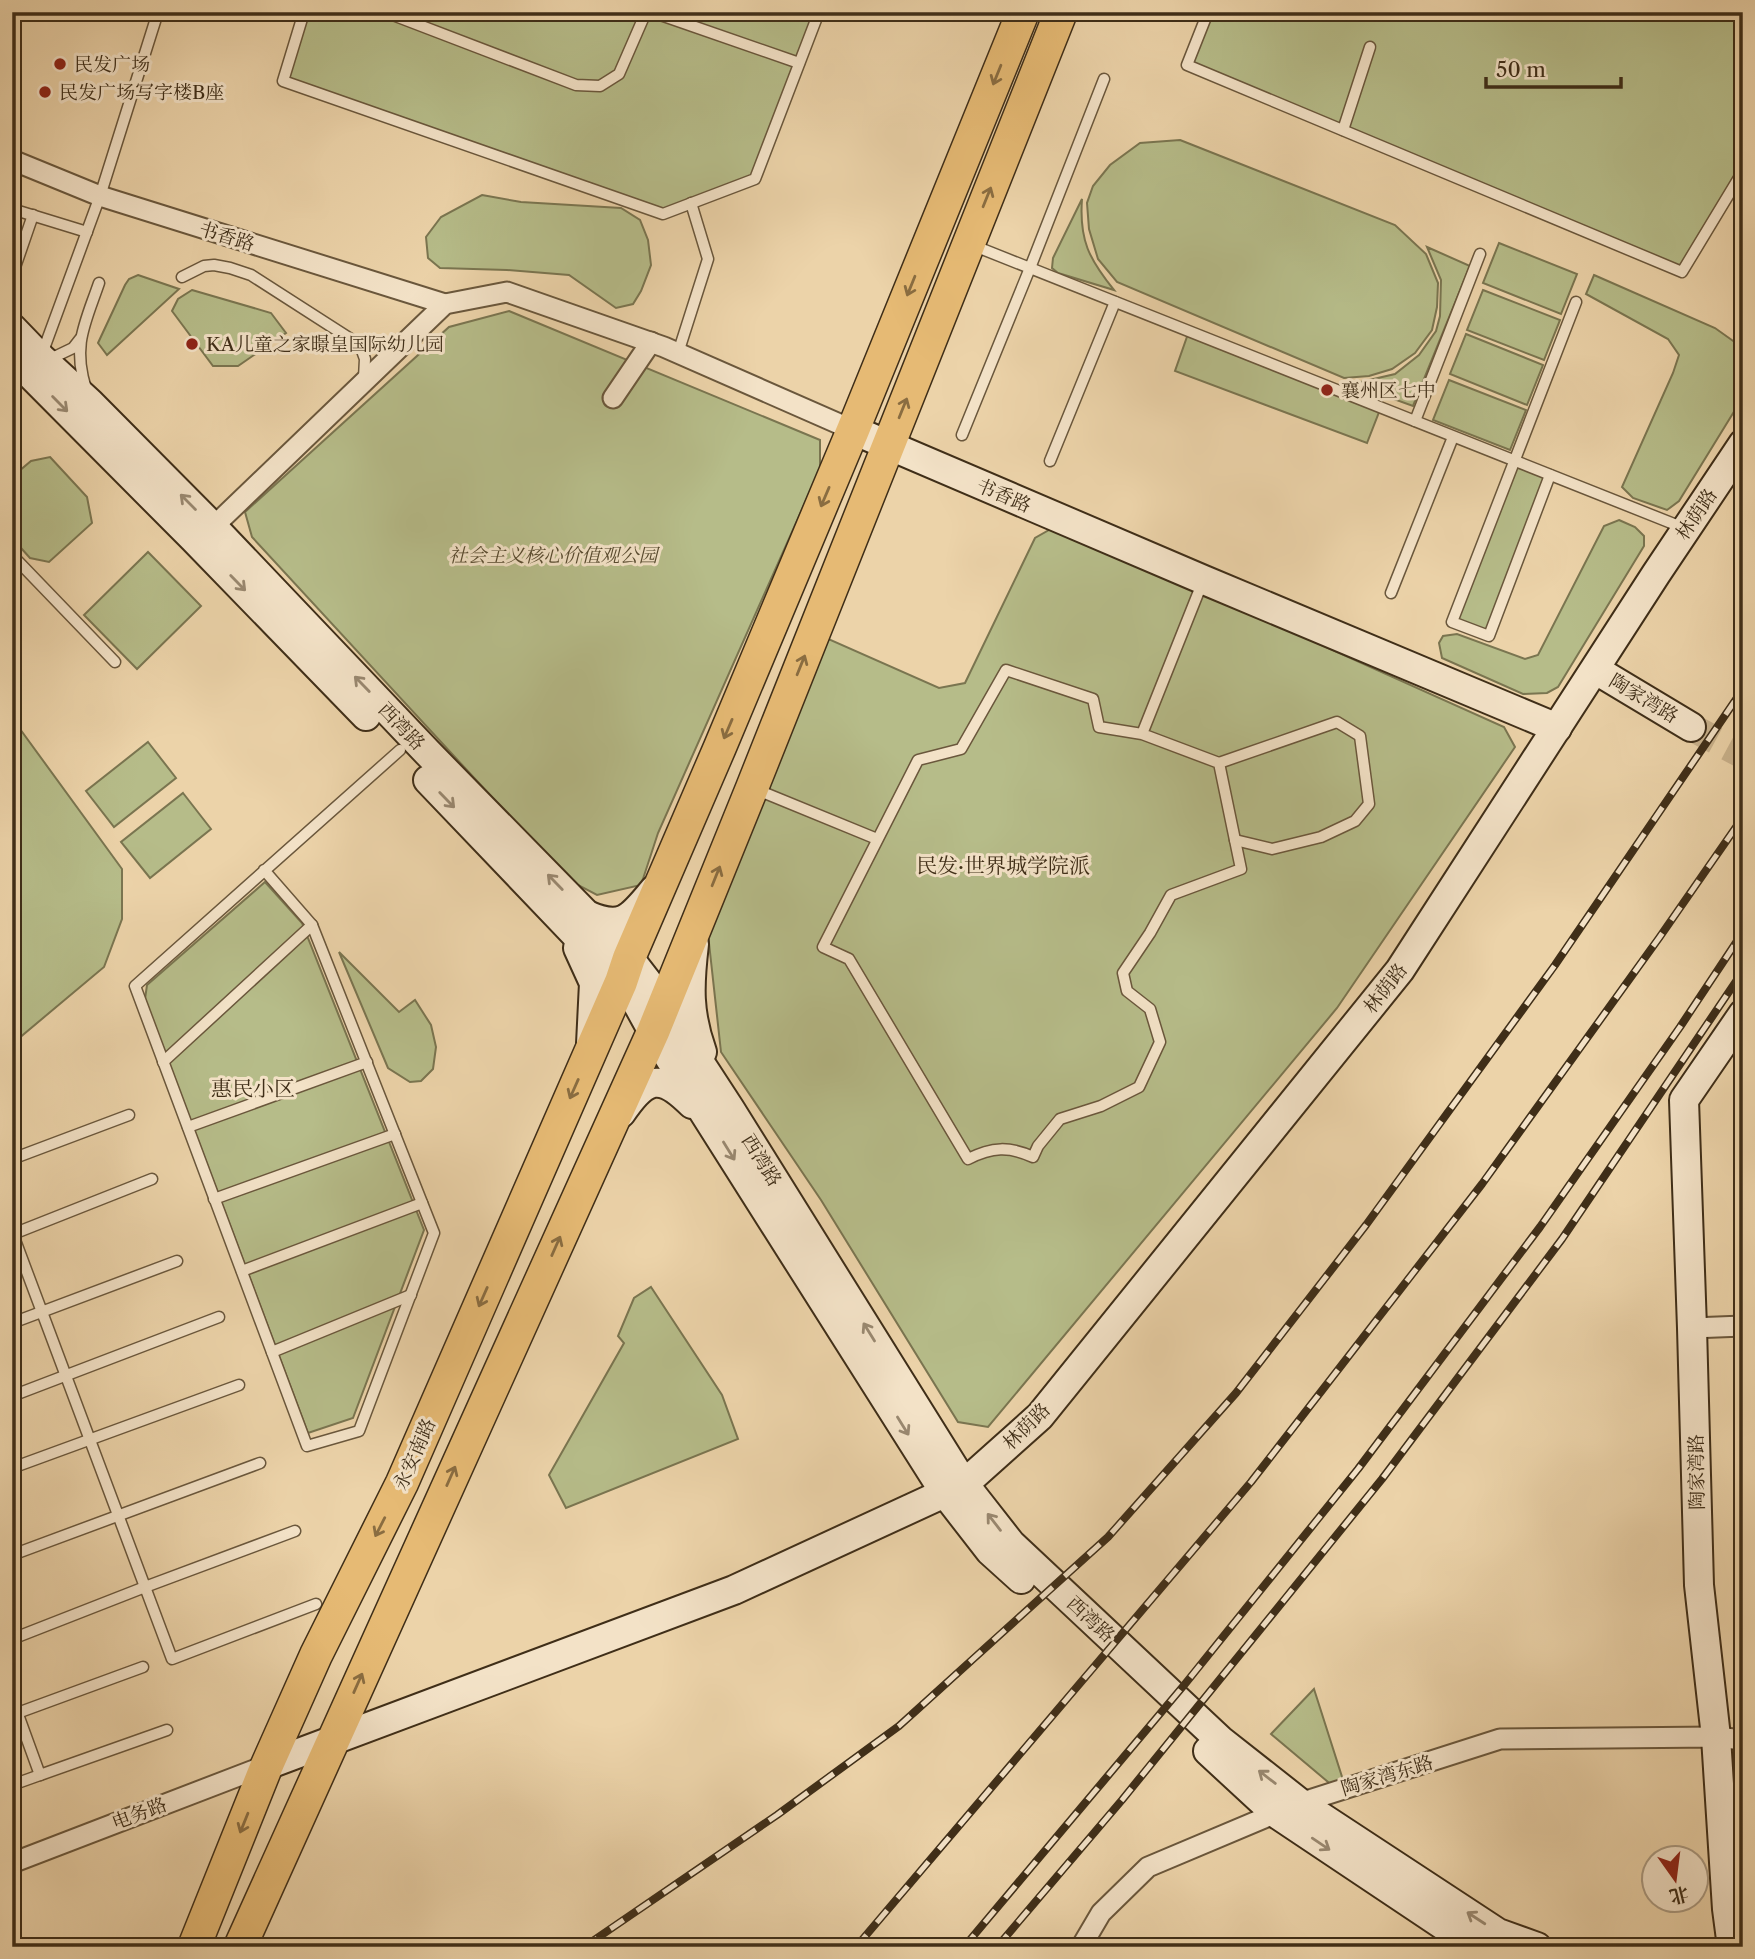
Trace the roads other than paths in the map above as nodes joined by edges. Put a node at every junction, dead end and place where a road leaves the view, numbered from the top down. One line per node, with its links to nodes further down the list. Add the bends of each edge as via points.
1 (158, 12): 15 (lane)
2 (304, 12): 16 (lane, via 283,81 663,214)
3 (385, 12): 4 (lane, via 576,85 600,86 619,74)
4 (649, 12): 10 (lane)
5 (819, 12): 10 (lane)
6 (1023, 12): 41 (main road, 永安南路, one-way to 41)
7 (1061, 12): 20 (main road, one-way to 7)
8 (1208, 12): 12 (lane, via 1187,65)
9 (1370, 47): 12 (lane)
10 (799, 63): 16 (lane, via 755,179)
11 (1104, 79): 22 (lane)
12 (1343, 130): 14 (lane, via 1682,272)
13 (12, 160): 15 (street, 书香路)
14 (1743, 171)
15 (100, 196): 19 (lane); 28 (street, 书香路)
16 (691, 203): 34 (lane, via 708,259)
17 (12, 209): 18 (lane)
18 (33, 215): 19 (lane); 23 (lane)
19 (87, 232): 36 (lane)
20 (969, 244): 22 (lane); 45 (main road, one-way to 20)
21 (1480, 254): 40 (lane)
22 (1030, 268): 26 (lane); 42 (lane)
23 (12, 276)
24 (182, 277): 33 (lane, via 214,265 251,275)
25 (99, 283): 31 (lane)
26 (1115, 302): 40 (lane); 46 (lane)
27 (1576, 302): 47 (lane)
28 (445, 304): 30 (street); 32 (street, 书香路, via 508,292)
29 (12, 328): 36 (main road, 西湾路)
30 (414, 334): 33 (lane, via 379,346); 37 (street)
31 (80, 338): 36 (lane, via 73,348); 39 (lane, via 80,372)
32 (652, 342): 34 (street, 书香路); 38 (street)
33 (360, 345): 37 (lane, via 366,376)
34 (678, 353): 41 (street, 书香路)
35 (12, 356): 59 (main road, 西湾路, one-way to 59)
36 (43, 359): 39 (main road, 西湾路)
37 (361, 386): 49 (street)
38 (613, 398)
39 (90, 403): 49 (main road, 西湾路, one-way to 39)
40 (1415, 421): 43 (lane)
41 (853, 430): 45 (main road, 书香路); 65 (main road, 永安南路, one-way to 65)
42 (962, 435)
43 (1453, 437): 47 (lane); 53 (lane)
44 (1743, 444): 50 (main road, 林荫路)
45 (888, 446): 52 (main road, 书香路); 61 (main road, one-way to 45)
46 (1050, 461)
47 (1515, 462): 48 (lane); 48 (lane, via 1452,622 1489,636)
48 (1550, 475): 50 (lane)
49 (213, 527): 66 (main road, 西湾路, one-way to 49, via 410,734)
50 (1686, 529): 55 (main road, 林荫路)
51 (12, 555): 54 (lane)
52 (1204, 580): 57 (main road, 书香路); 58 (lane)
53 (1391, 593)
54 (115, 662)
55 (1596, 670): 56 (main road, 陶家湾路); 57 (main road, 林荫路)
56 (1692, 727)
57 (1558, 728): 101 (main road, 林荫路, via 1400,970 1040,1416)
58 (1142, 734): 60 (lane); 62 (lane, via 1099,727 1093,699 1006,670 961,749 918,760)
59 (400, 750): 64 (lane); 66 (main road, 西湾路, one-way to 66)
60 (1219, 763): 63 (lane); 63 (lane, via 1337,722 1360,736 1369,804 1355,821 1321,837 1272,849)
61 (752, 788): 62 (lane); 68 (main road, one-way to 61)
62 (877, 839): 63 (lane, via 823,947 849,959 968,1159 1003,1149 1033,1157 1060,1119 1139,1087 1160,1042 1150,1009 1127,991 1123,973 1171,895 1241,869)
63 (1235, 840)
64 (264, 870): 67 (lane); 73 (lane, via 135,986)
65 (662, 880): 66 (main road, via 631,917 618,922); 69 (main road, 永安南路)
66 (578, 922): 69 (main road, 西湾路); 72 (main road, via 594,983)
67 (312, 925): 73 (lane); 74 (lane)
68 (695, 927): 71 (main road); 75 (main road, via 690,999 693,1028)
69 (625, 970): 71 (main road, 西湾路, via 646,980); 72 (main road, 永安南路)
70 (1743, 1014): 93 (main road, 陶家湾路, via 1684,1100)
71 (658, 1020): 75 (main road, 西湾路); 77 (main road, 西湾路); 80 (main road)
72 (590, 1052): 105 (main road, 永安南路, one-way to 105, via 402,1483)
73 (163, 1062): 78 (lane)
74 (367, 1062): 78 (lane); 79 (lane)
75 (714, 1085): 101 (main road, 西湾路, one-way to 75)
76 (129, 1115): 81 (lane)
77 (711, 1123): 80 (main road, via 669,1084 651,1082 635,1092); 101 (main road, 西湾路, one-way to 101)
78 (188, 1127): 83 (lane)
79 (395, 1134): 83 (lane); 84 (lane)
80 (606, 1136): 107 (main road, one-way to 80)
81 (12, 1159)
82 (152, 1179): 85 (lane)
83 (215, 1199): 87 (lane)
84 (422, 1203): 87 (lane); 88 (lane, via 434,1233)
85 (13, 1233): 89 (lane)
86 (177, 1261): 89 (lane)
87 (242, 1271): 94 (lane)
88 (411, 1295): 94 (lane); 94 (lane, via 359,1431 307,1446)
89 (42, 1311): 91 (lane); 95 (lane)
90 (219, 1317): 95 (lane)
91 (12, 1323)
92 (1743, 1326): 93 (street)
93 (1692, 1328): 114 (main road, 陶家湾路, via 1699,1585)
94 (272, 1352)
95 (66, 1375): 97 (lane); 98 (lane)
96 (239, 1385): 98 (lane)
97 (12, 1396)
98 (89, 1438): 100 (lane); 102 (lane)
99 (260, 1463): 102 (lane)
100 (12, 1468)
101 (955, 1488): 115 (main road, 林荫路, via 734,1590); 119 (main road, 西湾路)
102 (118, 1517): 104 (lane); 106 (lane)
103 (295, 1531): 106 (lane)
104 (12, 1555)
105 (354, 1578): 107 (main road); 116 (main road, 永安南路)
106 (145, 1587): 108 (lane, via 172,1659); 109 (lane)
107 (398, 1594): 115 (main road, one-way to 107)
108 (316, 1604)
109 (12, 1639)
110 (143, 1667): 112 (lane)
111 (12, 1698): 112 (lane)
112 (15, 1714): 117 (lane)
113 (167, 1730): 117 (lane)
114 (1729, 1739): 119 (street, 陶家湾东路, via 1500,1740); 126 (main road, 陶家湾路, via 1727,1909)
115 (331, 1741): 116 (main road, 林荫路); 122 (main road)
116 (267, 1765): 120 (street, 电务路); 121 (main road, 永安南路, one-way to 121)
117 (40, 1775): 118 (lane)
118 (12, 1785)
119 (1287, 1807): 123 (street, 陶家湾东路, via 1148,1867 1101,1913); 124 (main road, 西湾路, one-way to 124); 125 (main road, 西湾路, one-way to 119, via 1497,1933)
120 (12, 1863)
121 (194, 1947)
122 (240, 1947)
123 (1081, 1947)
124 (1476, 1947)
125 (1537, 1947)
126 (1732, 1947)

